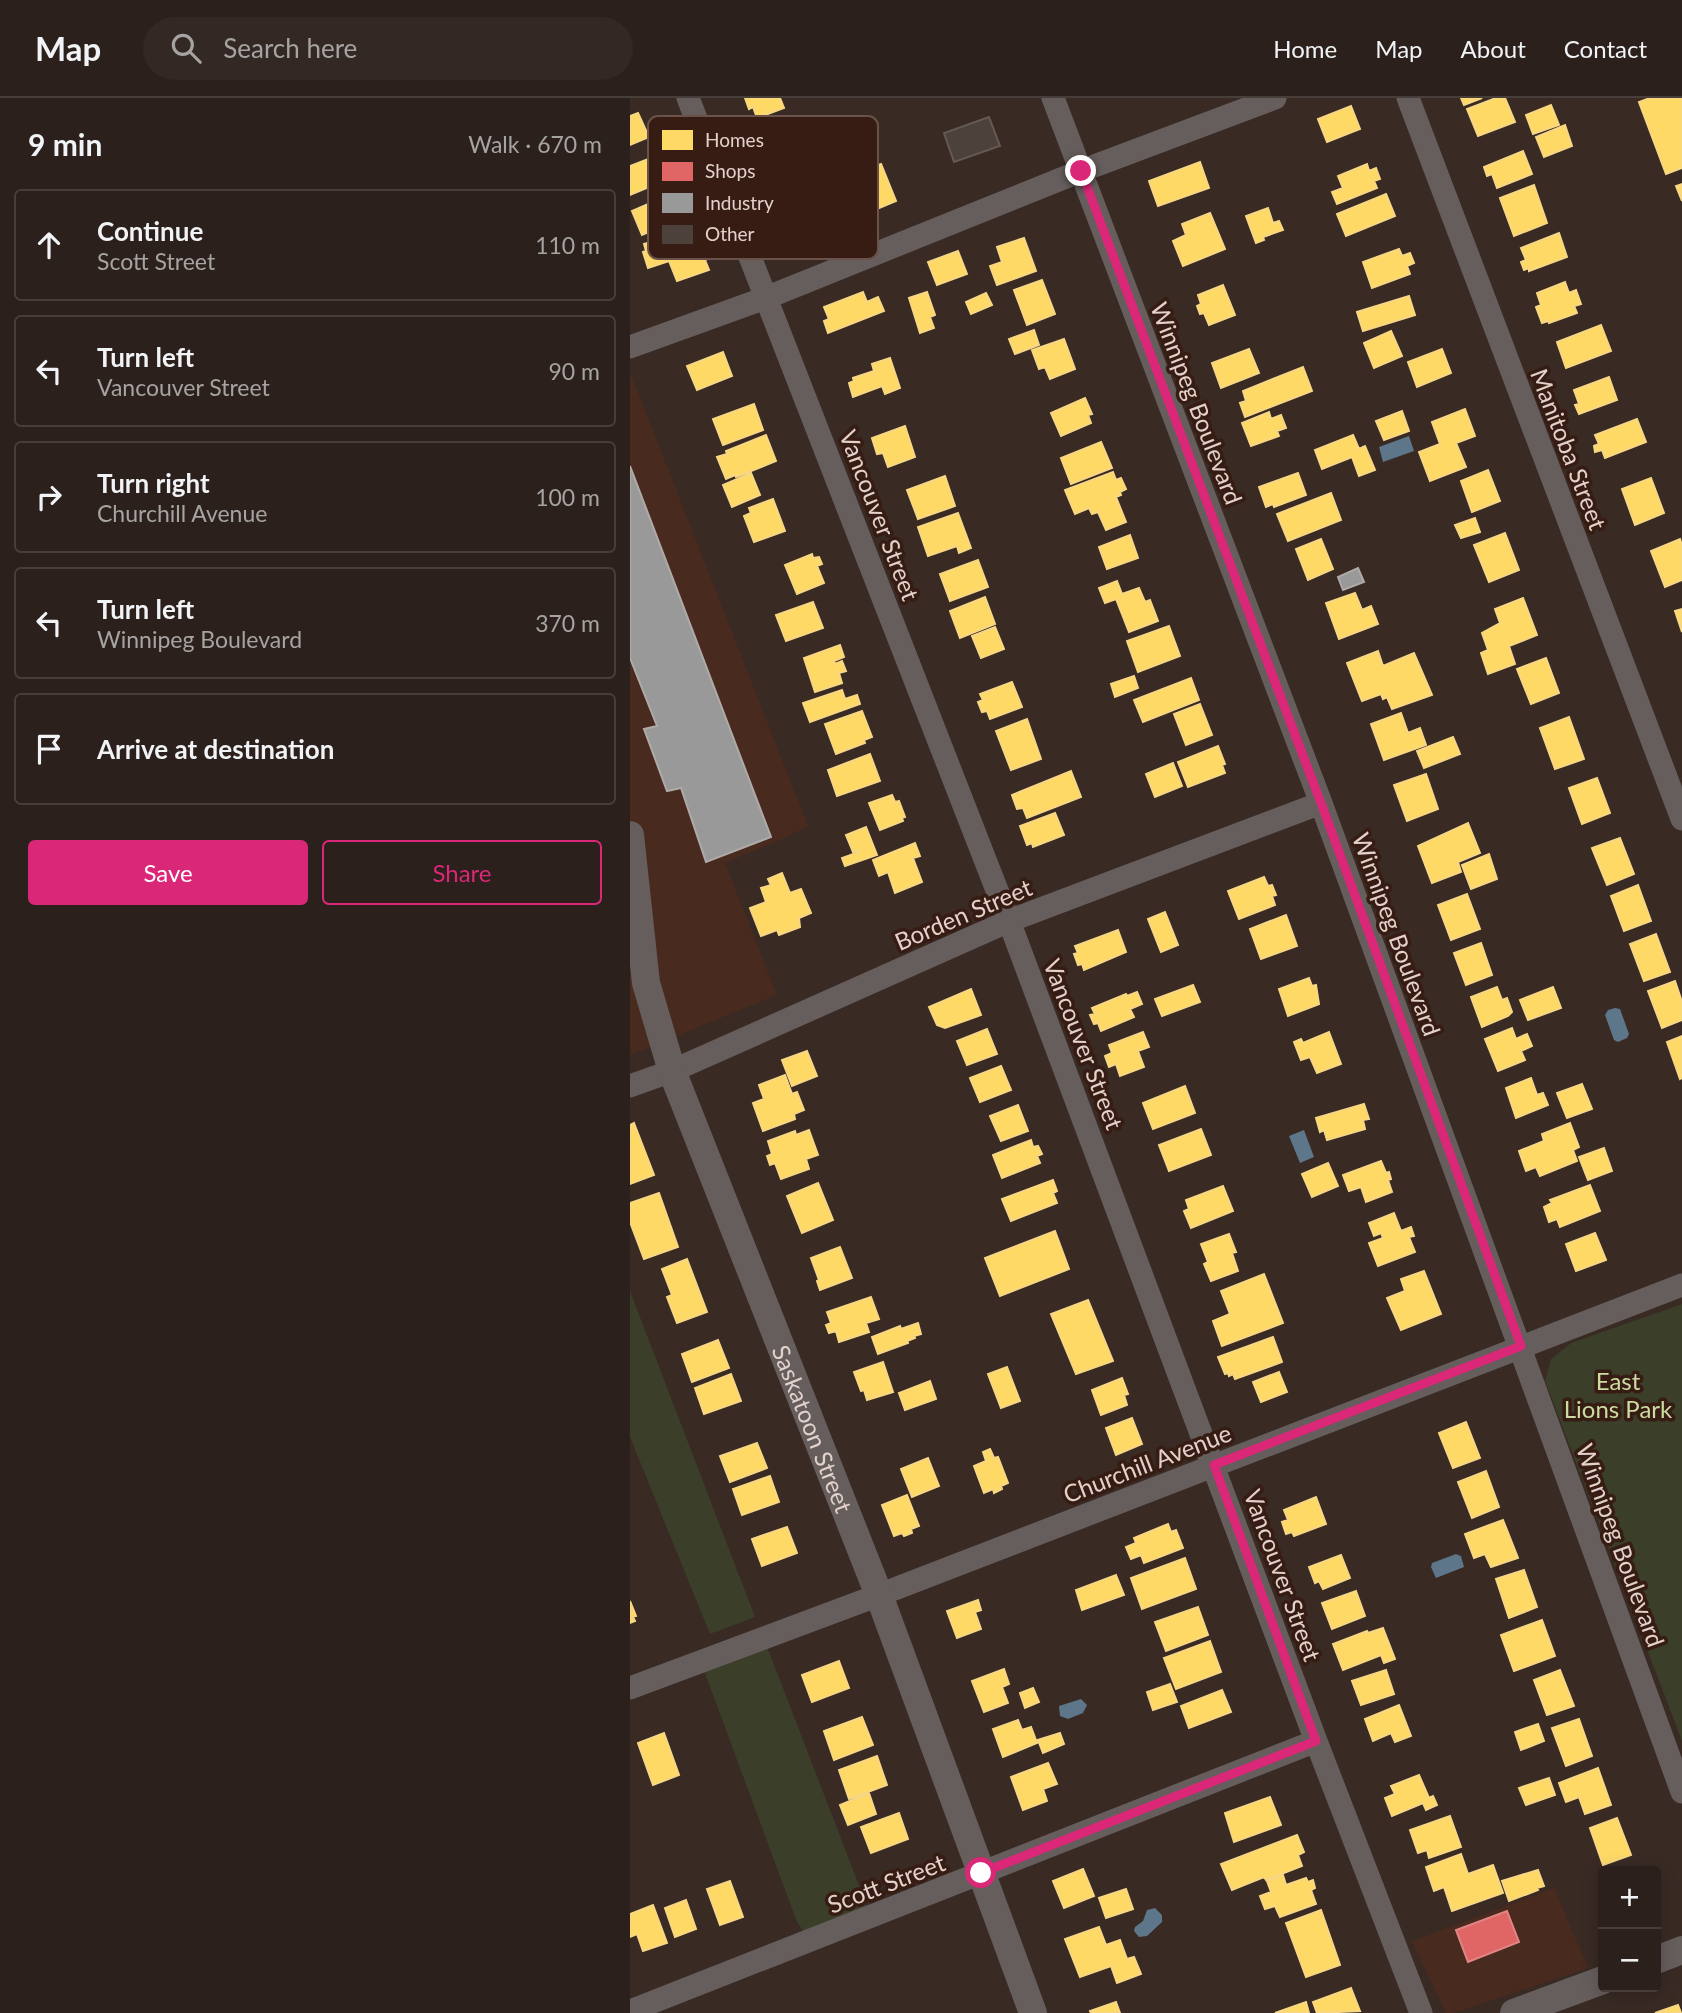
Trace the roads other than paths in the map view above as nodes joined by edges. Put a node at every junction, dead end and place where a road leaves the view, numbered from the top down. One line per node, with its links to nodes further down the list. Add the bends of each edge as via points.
1 (688, 98): 5 (street, Vancouver Street)
2 (1053, 98): 6 (street, Winnipeg Boulevard)
3 (1275, 98): 6 (street)
4 (1408, 98): 13 (street, Manitoba Street)
5 (695, 116)
6 (1081, 171): 7 (street); 12 (street, Winnipeg Boulevard)
7 (878, 253)
8 (752, 259): 10 (street, Vancouver Street)
9 (864, 259): 10 (street)
10 (768, 298): 11 (street); 15 (street, Vancouver Street)
11 (630, 348)
12 (1321, 803): 15 (street, Borden Street); 19 (street, Winnipeg Boulevard)
13 (1682, 820)
14 (630, 835): 16 (street, Saskatoon Street, via 646,983)
15 (1009, 921): 16 (street, Borden Street); 20 (street, Vancouver Street)
16 (672, 1071): 17 (street, Borden Street); 21 (street, Saskatoon Street)
17 (630, 1086)
18 (1682, 1285): 19 (street, Churchill Avenue)
19 (1521, 1346): 20 (street, Churchill Avenue); 24 (street, Winnipeg Boulevard)
20 (1214, 1465): 21 (street, Churchill Avenue); 23 (street, Vancouver Street)
21 (879, 1595): 22 (street, Churchill Avenue); 25 (street, Saskatoon Street)
22 (630, 1688)
23 (1316, 1741): 25 (street, Scott Street); 31 (street, Vancouver Street)
24 (1682, 1791)
25 (981, 1873): 29 (street, Scott Street); 30 (street, Saskatoon Street)
26 (1682, 1950): 27 (street)
27 (1661, 1958)
28 (1598, 1982): 32 (street)
29 (630, 2011)
30 (1033, 2013)
31 (1421, 2013)
32 (1514, 2013)

